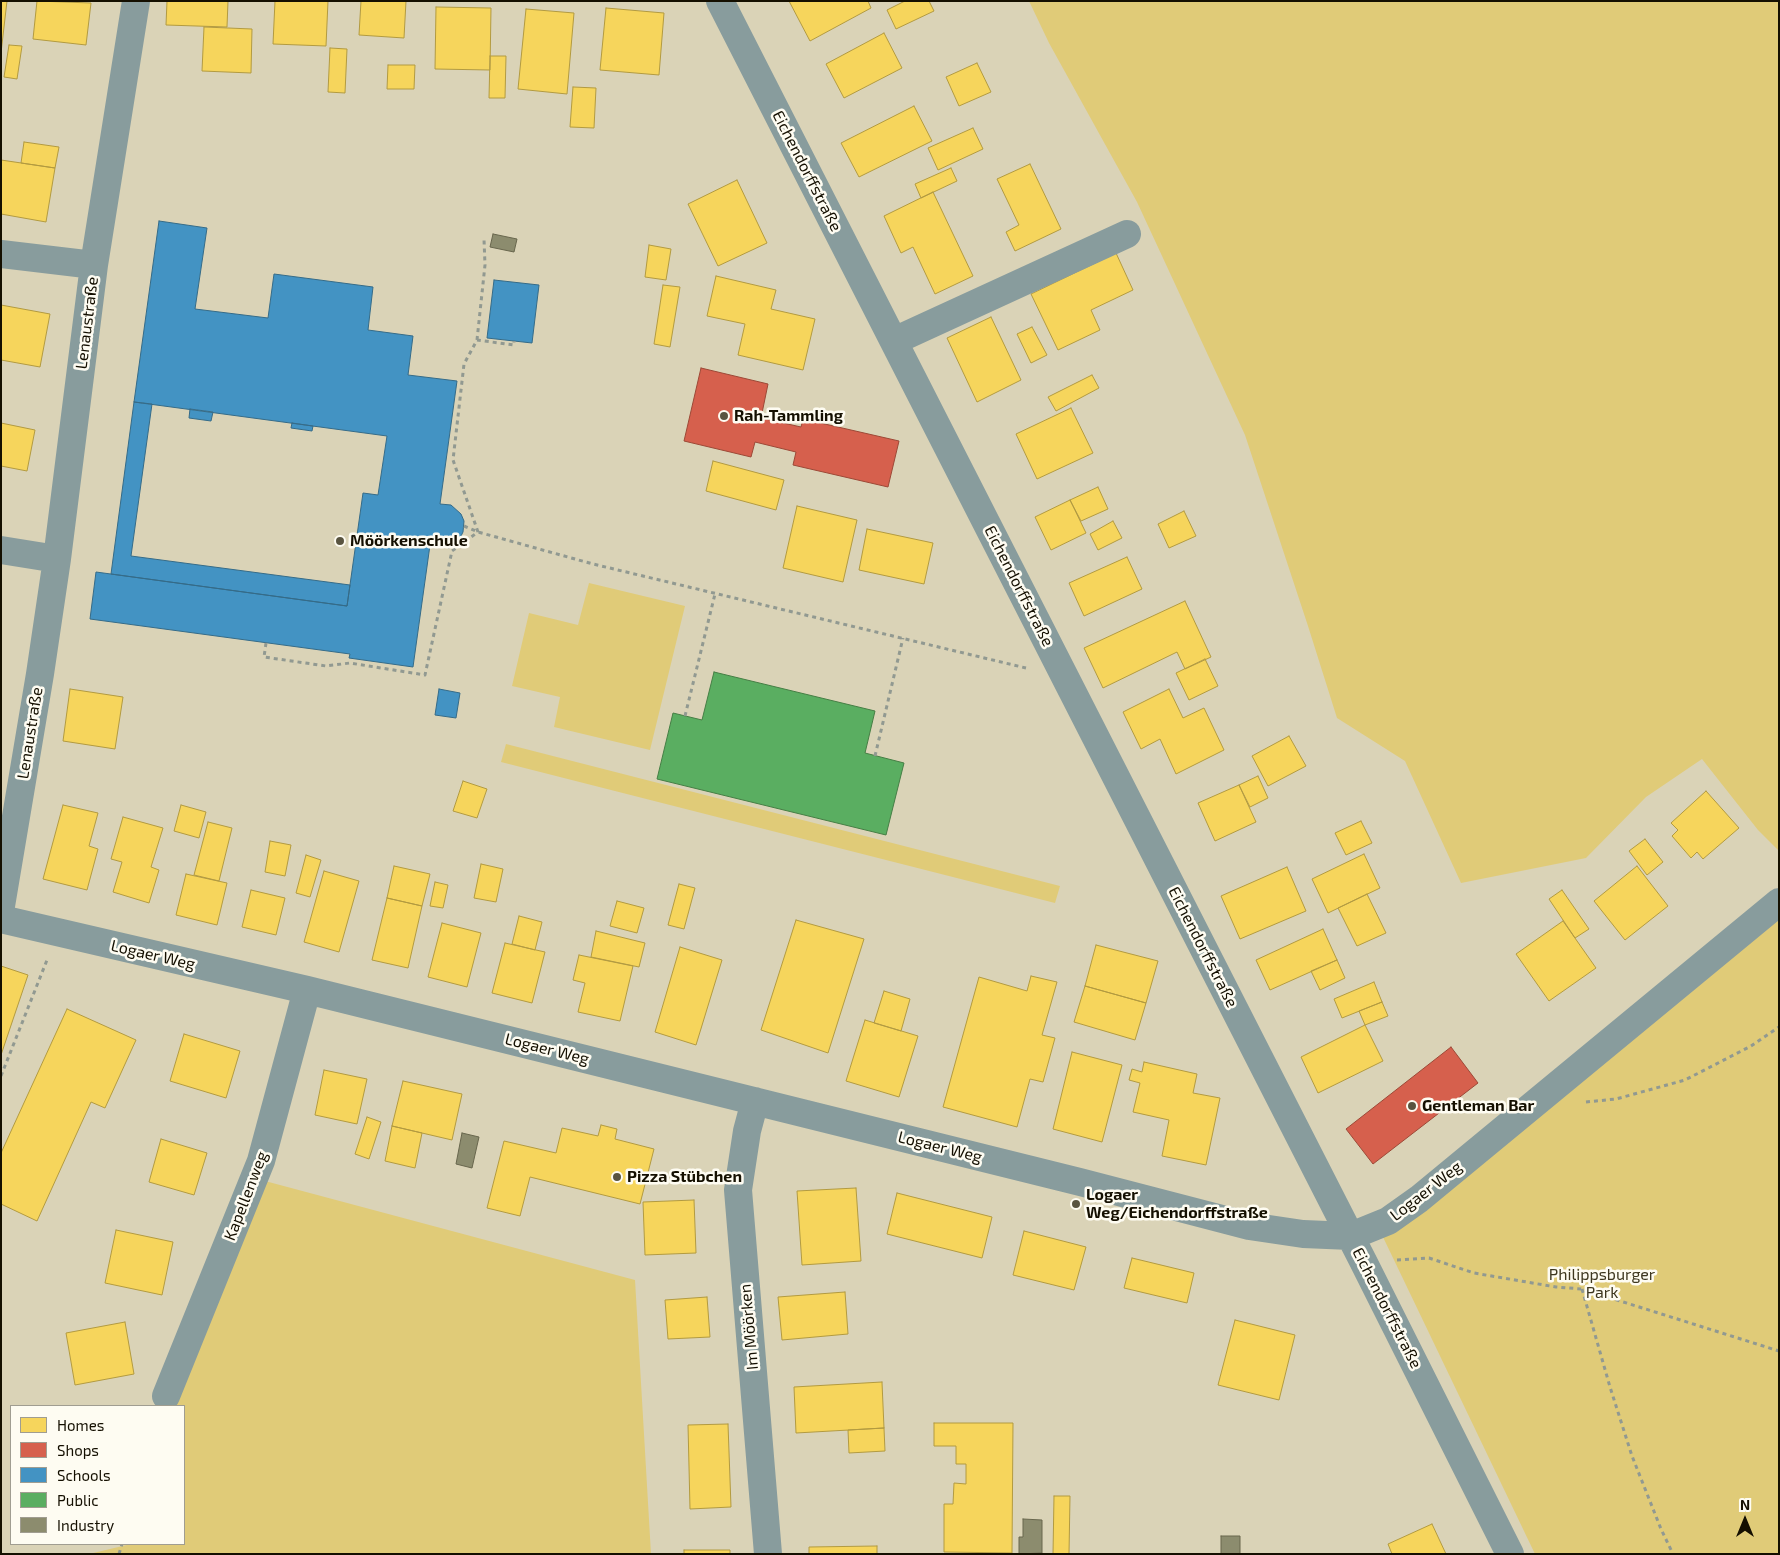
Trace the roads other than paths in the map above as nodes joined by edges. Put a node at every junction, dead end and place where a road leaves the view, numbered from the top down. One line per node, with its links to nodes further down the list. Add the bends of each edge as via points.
1 (136, 1): 5 (street, Lenaustraße)
2 (720, 1): 6 (street, Eichendorffstraße)
3 (1127, 234): 6 (street)
4 (1, 254): 5 (street, Lenaustraße)
5 (94, 265): 8 (street, Lenaustraße)
6 (894, 341): 14 (street, Eichendorffstraße)
7 (1, 550): 8 (street)
8 (57, 559): 10 (street, Lenaustraße)
9 (1779, 902): 14 (street, Logaer Weg, via 1419,1199 1388,1221)
10 (1, 906)
11 (1, 919): 12 (street, Logaer Weg)
12 (307, 990): 13 (street, Logaer Weg); 15 (street, Kapellenweg, via 261,1161)
13 (755, 1101): 14 (street, Logaer Weg, via 1248,1226 1302,1234); 16 (street, Im Möörken, via 738,1190)
14 (1350, 1236): 17 (street, Eichendorffstraße)
15 (166, 1396)
16 (768, 1554)
17 (1510, 1554)

